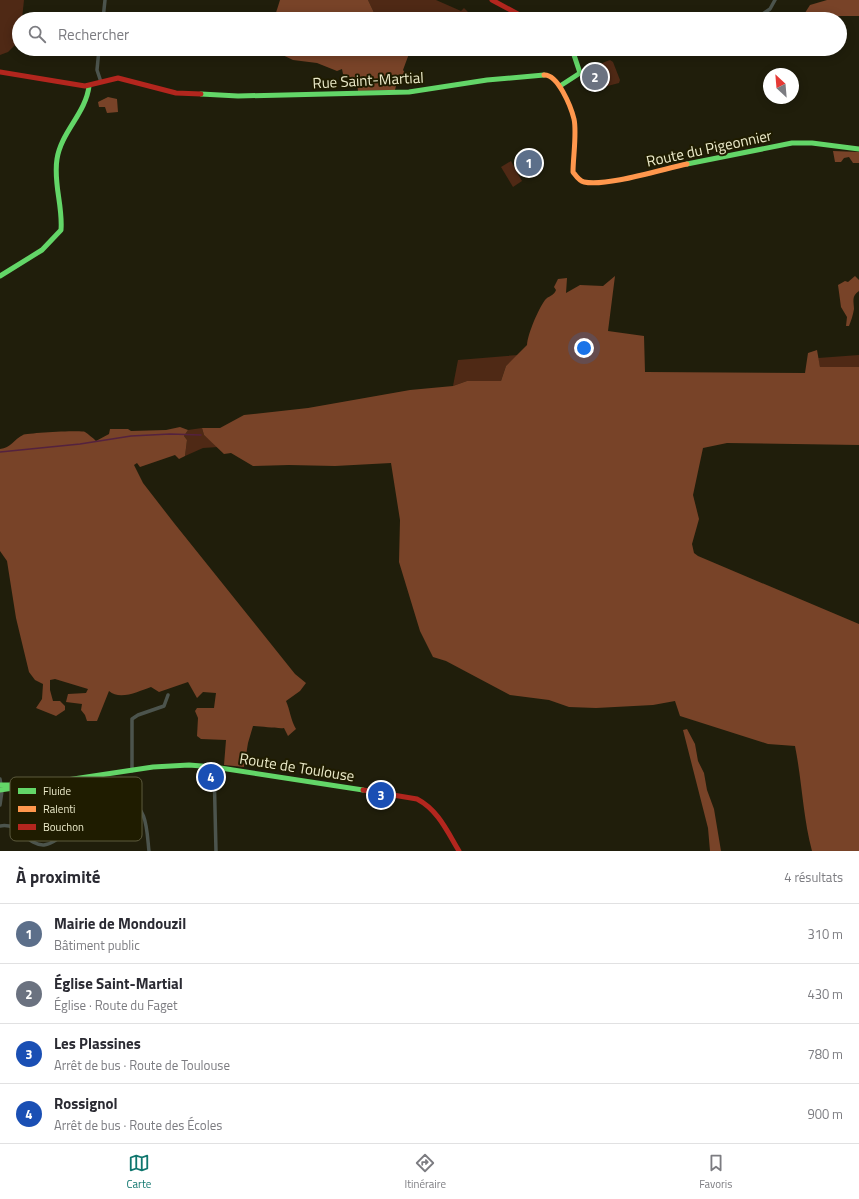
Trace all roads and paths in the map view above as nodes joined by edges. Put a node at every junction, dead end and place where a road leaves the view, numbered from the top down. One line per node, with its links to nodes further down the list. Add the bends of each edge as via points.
1 (105, 0): 4 (street)
2 (492, 0): 5 (street)
3 (775, 0): 6 (street)
4 (104, 12)
5 (514, 12)
6 (766, 12)
7 (98, 56): 10 (street, via 96,70)
8 (574, 56): 12 (street, via 580,73)
9 (0, 72): 11 (street)
10 (101, 82): 11 (street, Rue Saint-Martial); 12 (street, Rue Saint-Martial, via 118,78 176,93 238,96 409,92 487,80 544,75 553,77)
11 (89, 86): 14 (street, via 84,103 57,159 61,230 38,252)
12 (560, 86): 13 (street, Route du Pigeonnier, via 574,119 572,169 581,181 590,183 604,183 724,155 792,143)
13 (859, 149)
14 (0, 276)
15 (168, 695): 17 (street, via 164,706 138,714 132,719)
16 (214, 767): 17 (street, Route de Toulouse, via 172,765); 28 (street); 29 (street, Route de Toulouse, via 417,799 433,810)
17 (132, 771): 18 (street, Route de Toulouse)
18 (93, 777)
19 (0, 779): 20 (street)
20 (1, 787): 21 (street)
21 (0, 805)
22 (142, 813): 27 (street)
23 (0, 826): 24 (street)
24 (10, 828)
25 (32, 841): 26 (street, via 45,845)
26 (54, 841)
27 (149, 851)
28 (216, 851)
29 (459, 851)

